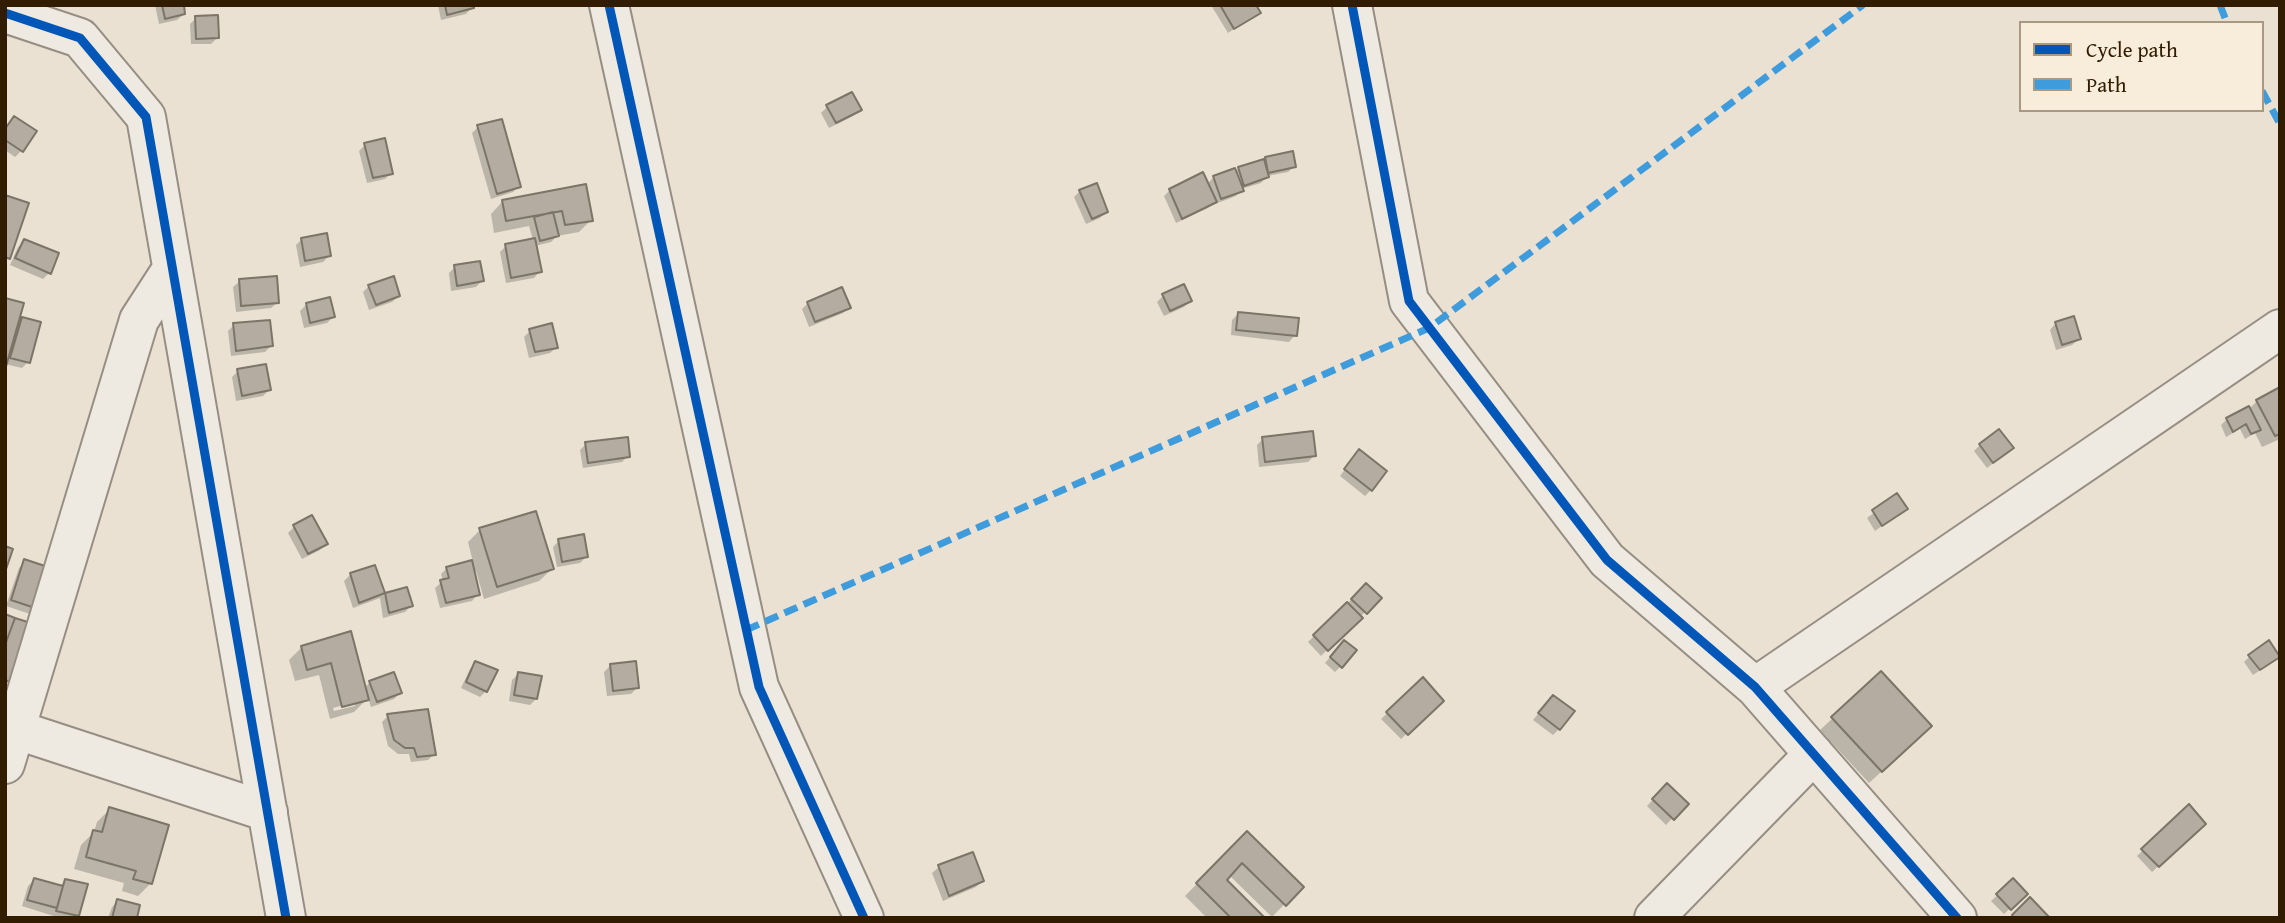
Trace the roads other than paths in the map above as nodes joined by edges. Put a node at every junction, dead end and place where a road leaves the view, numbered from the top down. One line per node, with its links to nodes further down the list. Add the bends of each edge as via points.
1 (609, 5): 11 (street, via 759,687)
2 (1352, 5): 6 (street, via 1409,301 1607,560)
3 (5, 13): 4 (street, via 80,38 146,117)
4 (172, 269): 7 (street, via 139,320); 9 (street)
5 (2280, 329): 6 (street)
6 (1755, 687): 8 (street)
7 (9, 740): 9 (street)
8 (1814, 754): 12 (street); 13 (street)
9 (268, 812): 10 (street)
10 (286, 918)
11 (864, 918)
12 (1654, 918)
13 (1956, 918)

